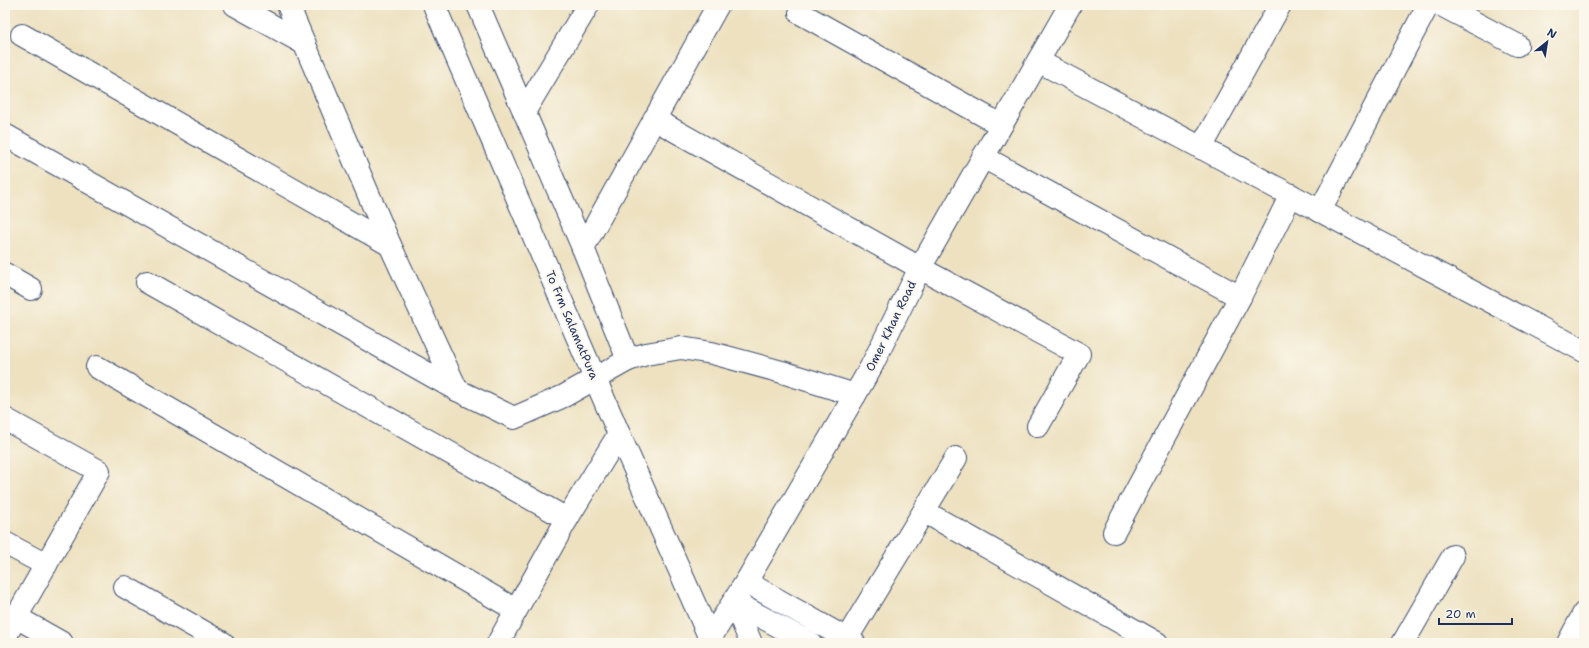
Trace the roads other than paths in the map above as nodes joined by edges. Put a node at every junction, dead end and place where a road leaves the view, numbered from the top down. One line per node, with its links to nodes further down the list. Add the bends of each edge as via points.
1 (235, 5): 13 (street)
2 (288, 5): 13 (street)
3 (434, 5): 34 (street, To Frm SalamatPura)
4 (478, 5): 16 (street)
5 (588, 5): 16 (street)
6 (718, 5): 17 (street)
7 (1070, 5): 15 (street, Omer Khan Road)
8 (1280, 5): 20 (street)
9 (1428, 5): 23 (street)
10 (1441, 5): 14 (street)
11 (800, 13): 18 (street)
12 (22, 35): 24 (street)
13 (305, 44): 24 (street)
14 (1517, 45)
15 (1038, 61): 18 (street, Omer Khan Road); 20 (street)
16 (524, 112): 25 (street)
17 (654, 119): 25 (street); 26 (street)
18 (1001, 125): 21 (street, Omer Khan Road)
19 (5, 135): 35 (street)
20 (1201, 148): 22 (street)
21 (983, 157): 26 (street, Omer Khan Road); 30 (street)
22 (1291, 195): 23 (street); 30 (street)
23 (1320, 211): 31 (street)
24 (390, 245): 35 (street)
25 (583, 248): 32 (street)
26 (920, 268): 36 (street, Omer Khan Road); 38 (street, via 1079,354)
27 (5, 274): 29 (street)
28 (147, 282): 42 (street)
29 (31, 289)
30 (1240, 297): 43 (street)
31 (1584, 351)
32 (628, 360): 34 (street); 36 (street, via 681,348 712,353)
33 (97, 367): 50 (street)
34 (595, 380): 35 (street, via 514,418); 39 (street, To Frm SalamatPura)
35 (457, 390)
36 (856, 395): 47 (street, Omer Khan Road)
37 (5, 419): 46 (street, via 99,471)
38 (1038, 426)
39 (619, 434): 42 (street); 54 (street, To Frm SalamatPura)
40 (956, 458): 41 (street)
41 (925, 512): 55 (street); 61 (street)
42 (567, 519): 50 (street)
43 (1114, 532)
44 (5, 543): 46 (street)
45 (1452, 556): 62 (street)
46 (46, 565): 52 (street)
47 (746, 582): 49 (street, Omer Khan Road); 55 (street)
48 (125, 587): 57 (street)
49 (734, 602): 54 (street, Omer Khan Road); 59 (street); 60 (street)
50 (516, 610): 58 (street)
51 (1584, 613): 63 (street)
52 (16, 617): 53 (street); 56 (street)
53 (5, 637)
54 (710, 641)
55 (848, 642)
56 (62, 643)
57 (223, 643)
58 (498, 643)
59 (751, 643)
60 (810, 643)
61 (1157, 643)
62 (1403, 643)
63 (1568, 643)

